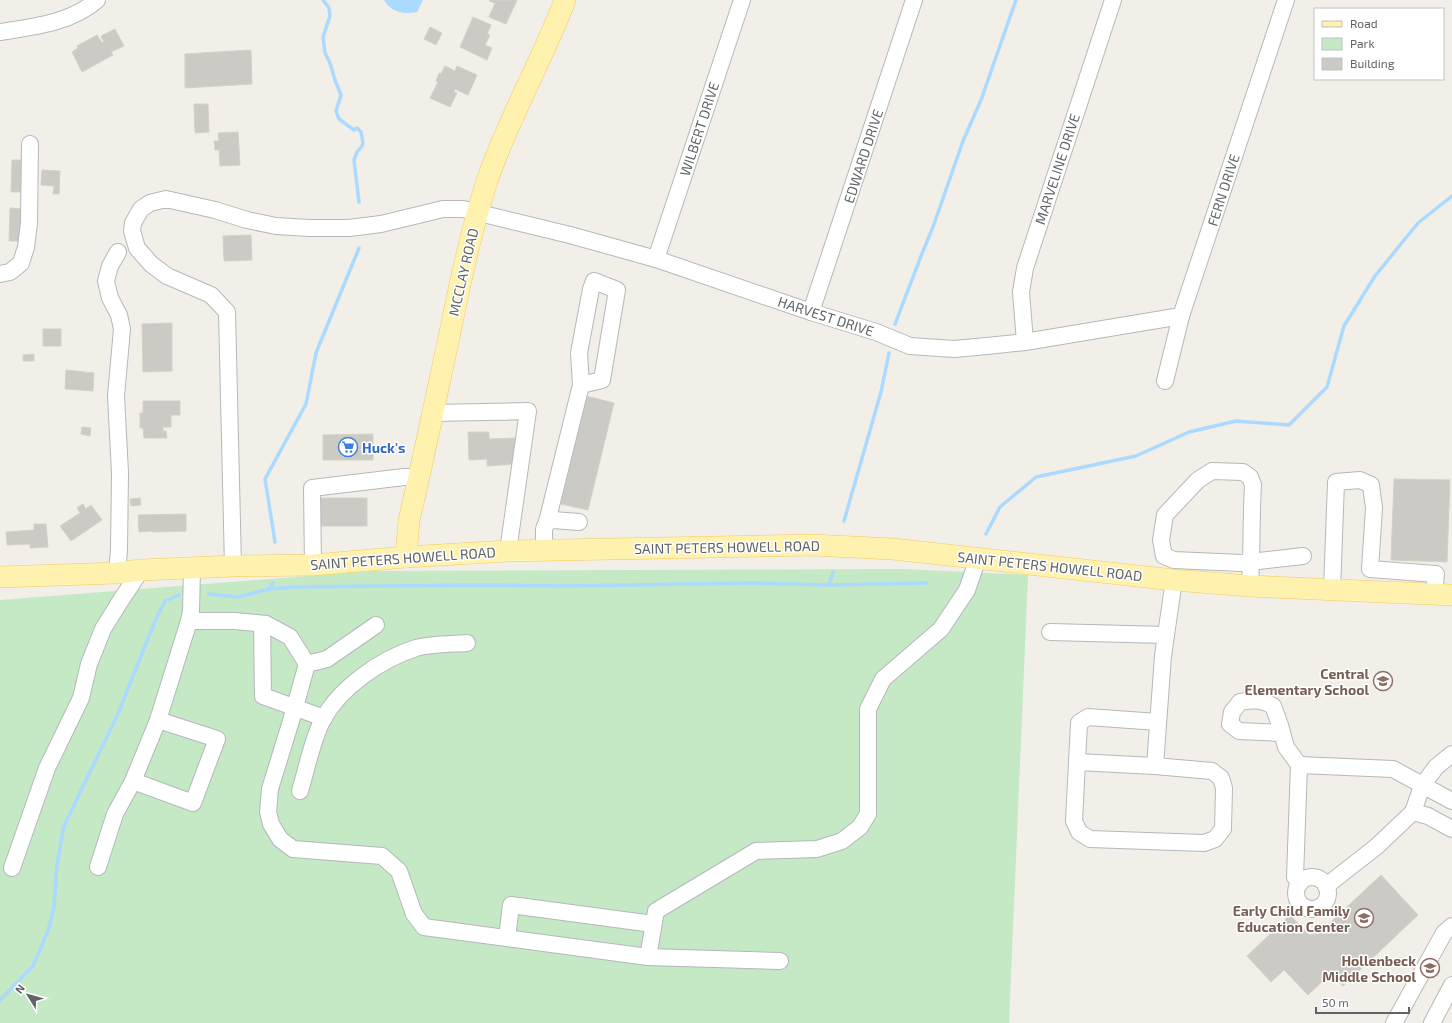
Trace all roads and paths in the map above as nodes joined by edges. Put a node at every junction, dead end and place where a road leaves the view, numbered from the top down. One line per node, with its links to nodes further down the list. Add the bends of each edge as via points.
1 (97, 0): 7 (street, via 78,13 60,20)
2 (565, 0): 9 (main road, MCCLAY ROAD, via 502,145)
3 (742, 0): 11 (street, WILBERT DRIVE)
4 (914, 0): 13 (street, EDWARD DRIVE)
5 (1113, 0): 15 (street, MARVELINE DRIVE, via 1025,268 1021,292)
6 (1286, 0): 14 (street, FERN DRIVE)
7 (0, 32)
8 (30, 144): 12 (street, via 29,223 26,247 21,263 10,272)
9 (477, 213): 11 (street, HARVEST DRIVE); 18 (main road, MCCLAY ROAD); 29 (street, HARVEST DRIVE, via 463,208 443,209 381,224 349,228 309,228 276,226 166,199 150,203 141,209 132,230 137,248 151,264 167,276 211,295 227,312)
10 (118, 252): 32 (street, via 110,266 106,281 122,329 116,396 120,472)
11 (656, 259): 13 (street, HARVEST DRIVE)
12 (0, 274)
13 (811, 312): 15 (street, HARVEST DRIVE, via 876,332 910,346 954,349)
14 (1181, 316): 15 (street, HARVEST DRIVE); 16 (street, FERN DRIVE)
15 (1025, 342)
16 (1165, 381)
17 (581, 385): 17 (street, via 602,380 617,290 594,281 590,289 579,353); 20 (street)
18 (433, 413): 19 (main road, MCCLAY ROAD); 22 (street, via 528,412)
19 (419, 477): 25 (main road, MCCLAY ROAD, via 409,520); 28 (street, via 312,488)
20 (547, 522): 21 (street); 23 (street, via 544,528)
21 (579, 522)
22 (508, 551): 23 (main road, SAINT PETERS HOWELL ROAD); 25 (main road, SAINT PETERS HOWELL ROAD)
23 (544, 551): 26 (main road, SAINT PETERS HOWELL ROAD, via 813,545 893,549)
24 (1303, 556): 27 (street)
25 (406, 557): 28 (main road, SAINT PETERS HOWELL ROAD)
26 (978, 558): 34 (main road, SAINT PETERS HOWELL ROAD); 64 (street, via 966,590 941,629 883,679 868,709 868,814 860,827 842,841 817,849 756,850 656,911)
27 (1251, 561): 27 (street, via 1253,485 1250,477 1243,472 1212,471 1198,480 1165,515 1161,540 1164,556 1174,560); 35 (street)
28 (313, 565): 29 (main road, SAINT PETERS HOWELL ROAD)
29 (233, 566): 30 (main road, SAINT PETERS HOWELL ROAD)
30 (192, 568): 31 (main road, SAINT PETERS HOWELL ROAD); 38 (street)
31 (141, 570): 32 (main road, SAINT PETERS HOWELL ROAD); 61 (street, via 103,629 89,664 81,698 47,768)
32 (117, 573): 33 (main road, SAINT PETERS HOWELL ROAD)
33 (0, 577)
34 (1174, 580): 35 (main road, SAINT PETERS HOWELL ROAD); 42 (street)
35 (1250, 586): 36 (main road, SAINT PETERS HOWELL ROAD)
36 (1332, 590): 37 (main road, SAINT PETERS HOWELL ROAD); 37 (street, via 1336,482 1360,480 1371,485 1374,508 1370,569 1436,574)
37 (1443, 595)
38 (189, 621): 39 (street); 47 (street)
39 (262, 624): 44 (street, via 290,637); 45 (street, via 263,696)
40 (376, 626): 44 (street, via 326,659)
41 (1050, 632): 42 (street)
42 (1166, 635): 48 (street)
43 (467, 642): 46 (street, via 417,648 392,658 353,684 334,703)
44 (307, 664): 45 (street)
45 (295, 708): 46 (street); 66 (street, via 270,789 268,812 271,824 280,839 293,849 382,856 399,871 414,914 424,927)
46 (324, 718): 56 (street)
47 (158, 720): 54 (street); 54 (street, via 217,739 193,803)
48 (1158, 722): 51 (street, via 1088,717 1079,723); 52 (street)
49 (1282, 734): 53 (street, via 1286,748)
50 (1452, 754): 55 (street, via 1436,767)
51 (1077, 762): 52 (street); 52 (street, via 1074,821 1079,832 1090,839 1204,843 1215,838 1223,829 1224,788 1221,778 1212,771)
52 (1155, 766)
53 (1299, 766): 55 (street, via 1393,770); 62 (street, via 1295,877)
54 (133, 780): 60 (street, via 115,814)
55 (1422, 786): 57 (street); 58 (street)
56 (300, 791)
57 (1452, 801)
58 (1413, 812): 59 (street, via 1428,816); 63 (street, via 1376,847)
59 (1452, 829)
60 (98, 867)
61 (12, 868)
62 (1300, 882): 63 (street, via 1314,877 1319,878); 63 (street, via 1296,898 1308,909 1323,905 1328,896)
63 (1326, 886)
64 (653, 924): 66 (street, via 511,905); 67 (street)
65 (1452, 926): 70 (street, via 1444,933)
66 (507, 938): 67 (street)
67 (648, 957): 68 (street)
68 (780, 961)
69 (1452, 985): 71 (street)
70 (1394, 1023)
71 (1432, 1023)

